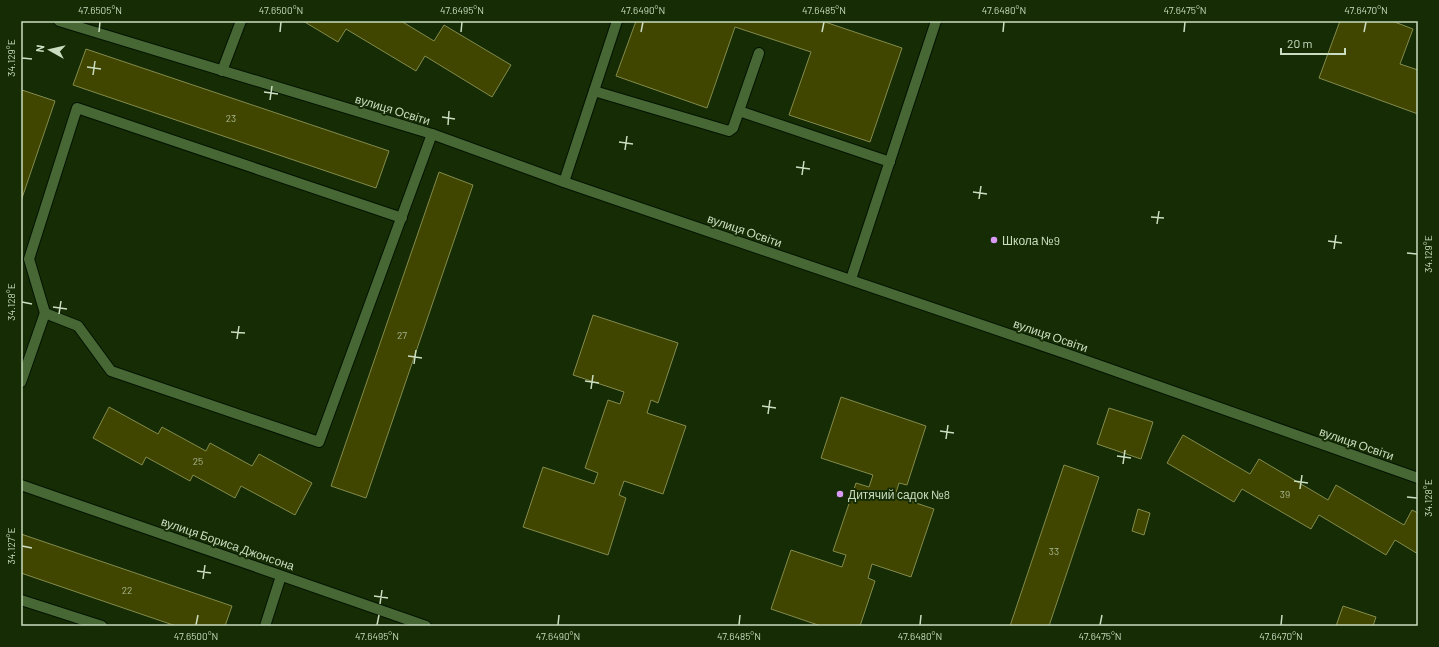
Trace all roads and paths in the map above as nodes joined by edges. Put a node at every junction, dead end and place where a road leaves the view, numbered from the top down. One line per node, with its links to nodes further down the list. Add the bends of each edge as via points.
1 (59, 21): 6 (street, вулиця Освіти)
2 (241, 21): 6 (street)
3 (617, 21): 7 (street)
4 (936, 21): 10 (street)
5 (759, 53): 8 (street)
6 (222, 71): 9 (street, вулиця Освіти)
7 (594, 91): 8 (street, via 729,131 733,128); 11 (street)
8 (739, 111): 10 (street)
9 (432, 134): 11 (street, вулиця Освіти); 12 (street)
10 (890, 162): 13 (street)
11 (564, 182): 13 (street, вулиця Освіти)
12 (402, 218): 14 (street, via 319,442 111,371 78,326); 14 (street, via 78,108 29,259)
13 (851, 279): 16 (street, вулиця Освіти)
14 (45, 313): 15 (street)
15 (21, 382)
16 (1418, 478)
17 (21, 486): 18 (street, вулиця Бориса Джонсона)
18 (282, 576): 20 (street, вулиця Бориса Джонсона); 22 (street)
19 (21, 600): 21 (street)
20 (411, 624): 23 (street, вулиця Бориса Джонсона)
21 (102, 626)
22 (265, 626)
23 (426, 626)

